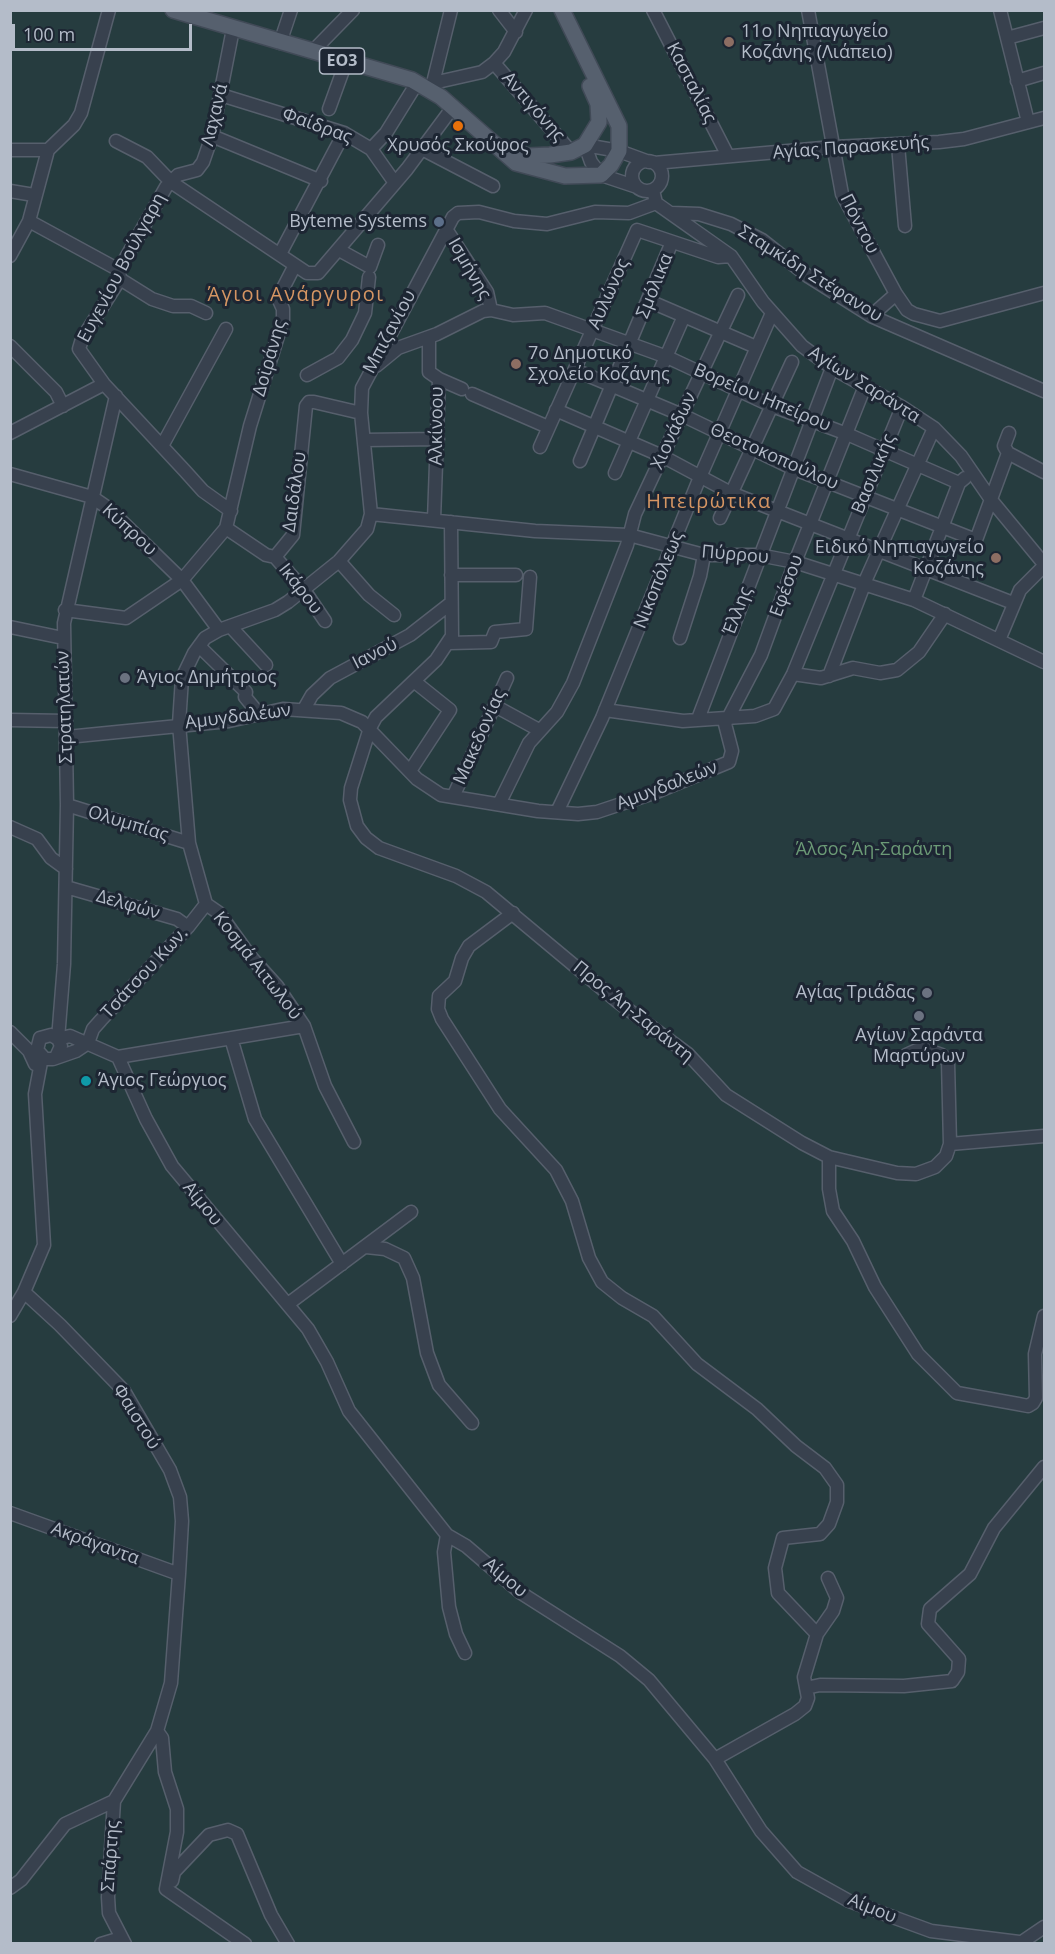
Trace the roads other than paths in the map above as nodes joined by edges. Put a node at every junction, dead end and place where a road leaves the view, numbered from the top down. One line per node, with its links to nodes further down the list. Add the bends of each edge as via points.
1 (109, 10): 40 (street, via 81,112 74,125)
2 (173, 10): 13 (main road, ΕΟ3)
3 (291, 10): 18 (street)
4 (352, 10): 19 (street)
5 (451, 10): 24 (street)
6 (499, 10): 16 (street)
7 (526, 10): 16 (street)
8 (553, 10): 35 (main road, via 598,104 599,122)
9 (562, 10): 41 (main road, via 617,120)
10 (653, 10): 43 (street, Κασταλίας)
11 (808, 10): 36 (street, Πόντου)
12 (1000, 10): 17 (street)
13 (217, 17): 14 (main road, ΕΟ3)
14 (232, 28): 18 (main road, ΕΟ3); 25 (street, Λαχανά)
15 (1044, 28): 17 (street)
16 (516, 32): 21 (street)
17 (1007, 38): 23 (street)
18 (280, 43): 19 (main road, ΕΟ3)
19 (312, 52): 20 (main road, ΕΟ3)
20 (346, 62): 24 (main road, ΕΟ3); 27 (street)
21 (494, 63): 24 (street, via 470,76); 42 (street, Αντιγόνης)
22 (1044, 73): 23 (street)
23 (1017, 81): 29 (street)
24 (426, 85): 26 (main road, ΕΟ3); 37 (street)
25 (221, 95): 30 (street, Φαίδρας); 31 (street, Λαχανά)
26 (453, 107): 33 (main road, ΕΟ3); 38 (street)
27 (329, 110)
28 (1044, 118): 29 (street, Αγίας Παρασκευής)
29 (1028, 122): 34 (street, Αγίας Παρασκευής, via 964,139)
30 (344, 133): 37 (street, Φαίδρας); 48 (street)
31 (212, 136): 48 (street); 49 (street, Λαχανά, via 197,170 178,175)
32 (116, 141): 49 (street, via 147,157)
33 (493, 143): 42 (main road, ΕΟ3, via 528,156); 46 (main road, ΕΟ3, via 512,160 529,168 565,176)
34 (898, 145): 36 (street, Αγίας Παρασκευής); 59 (street)
35 (585, 146): 41 (street); 42 (main road, ΕΟ3); 46 (street)
36 (833, 147): 43 (street, Αγίας Παρασκευής); 71 (street, Πόντου, via 842,194)
37 (371, 149): 50 (street, Φαίδρας)
38 (422, 149): 50 (street); 51 (street)
39 (10, 150): 40 (street)
40 (48, 150): 55 (street)
41 (619, 151): 45 (street); 46 (main road)
42 (571, 152)
43 (728, 156): 44 (street, Αγίας Παρασκευής)
44 (674, 161): 45 (street, Αγίας Παρασκευής); 47 (street, via 666,166)
45 (652, 162): 47 (street); 52 (street, via 640,163 633,171)
46 (601, 175): 52 (street)
47 (662, 176): 53 (street)
48 (321, 181): 64 (street)
49 (171, 182): 64 (street); 69 (street, Ευγενίου Βούλγαρη)
50 (395, 183): 63 (street)
51 (493, 186)
52 (637, 187): 53 (street)
53 (653, 190): 56 (street)
54 (10, 191): 55 (street)
55 (34, 195): 58 (street)
56 (656, 203): 57 (street, Αγίων Σαράντα); 60 (street, Μπιζανίου, via 629,213 596,212 547,224 466,212 458,213)
57 (672, 213): 66 (street, Αγίων Σαράντα); 78 (street, Σταμκίδη Στέφανου, via 699,213 762,240 809,277)
58 (28, 221): 65 (street); 69 (street)
59 (905, 226)
60 (446, 229): 74 (street, Ισμήνης, via 487,291); 92 (street, Μπιζανίου)
61 (672, 242): 66 (street, Αυλώνος, via 724,258); 73 (street, Σμόλικα); 80 (street, Αυλώνος, via 637,230)
62 (378, 245): 68 (street)
63 (339, 250): 67 (street, via 318,273 307,273); 68 (street)
64 (280, 254): 67 (street)
65 (10, 256)
66 (730, 256): 76 (street, Αγίων Σαράντα)
67 (295, 265): 139 (street, Δοϊράνης, via 278,298 283,320 250,426)
68 (370, 272): 91 (street, via 365,313 357,332 338,358)
69 (120, 275): 75 (street, via 152,299 173,306 191,306); 94 (street, Ευγενίου Βούλγαρη, via 79,349)
70 (1044, 293): 71 (street, Πόντου, via 940,321 914,315)
71 (896, 294): 78 (street)
72 (738, 295): 81 (street, Χιονάδων)
73 (649, 301): 77 (street); 83 (street, Σμόλικα)
74 (491, 310): 80 (street, Βορείου Ηπείρου, via 513,315 545,313); 82 (street, Βορείου Ηπείρου, via 469,316)
75 (206, 313)
76 (772, 313): 85 (street, Νικοπόλεως); 88 (street, Αγίων Σαράντα, via 802,346)
77 (684, 316): 81 (street); 86 (street)
78 (871, 316): 98 (street, Σταμκίδη Στέφανου)
79 (226, 329): 118 (street)
80 (593, 330): 83 (street, Βορείου Ηπείρου); 89 (street, Αυλώνος)
81 (721, 332): 85 (street); 90 (street, Χιονάδων)
82 (429, 337): 92 (street, Βορείου Ηπείρου, via 398,348); 93 (street, Αλκίνοου, via 429,372)
83 (632, 343): 86 (street, Βορείου Ηπείρου); 95 (street, Σμόλικα)
84 (10, 346): 101 (street, via 56,392)
85 (756, 346): 97 (street, Νικοπόλεως)
86 (667, 357): 90 (street, Βορείου Ηπείρου); 100 (street)
87 (792, 362): 102 (street)
88 (832, 368): 96 (street, Αγίων Σαράντα); 107 (street, Έλλης)
89 (575, 370): 95 (street, Θεοτοκοπούλου); 104 (street, Αυλώνος)
90 (701, 373): 97 (street, Βορείου Ηπείρου); 106 (street, Χιονάδων)
91 (307, 375)
92 (367, 375): 105 (street, Μπιζανίου)
93 (439, 379): 108 (street); 115 (street, Αλκίνοου)
94 (104, 384): 99 (street); 101 (street)
95 (613, 386): 100 (street, Θεοτοκοπούλου); 109 (street, Σμόλικα)
96 (866, 386): 103 (street, Αγίων Σαράντα); 114 (street, Εφέσου)
97 (737, 390): 102 (street, Βορείου Ηπείρου); 112 (street, Νικοπόλεως)
98 (1044, 391)
99 (116, 396): 118 (street); 136 (street, Στρατηλατών)
100 (648, 400): 106 (street, Θεοτοκοπούλου); 117 (street)
101 (63, 406): 111 (street)
102 (772, 406): 107 (street, Βορείου Ηπείρου); 120 (street)
103 (902, 407): 110 (street, Αγίων Σαράντα); 121 (street, Βασιλικής)
104 (556, 410): 108 (street, Αυλώνος); 109 (street)
105 (361, 413): 116 (street, Μπιζανίου); 154 (street, Δαιδάλου, via 309,402 293,535)
106 (682, 415): 112 (street, Θεοτοκοπούλου); 123 (street, Χιονάδων)
107 (811, 420): 114 (street, Βορείου Ηπείρου); 126 (street, Έλλης)
108 (548, 427): 119 (street, Αυλώνος)
109 (595, 427): 117 (street); 124 (street, Σμόλικα)
110 (934, 428): 125 (street); 127 (street, Αγίων Σαράντα)
111 (10, 433)
112 (720, 433): 120 (street, Θεοτοκοπούλου); 131 (street, Νικοπόλεως)
113 (1009, 433): 122 (street, via 1004,446)
114 (847, 434): 121 (street, Βορείου Ηπείρου); 132 (street, Εφέσου)
115 (438, 439): 116 (street); 143 (street, Αλκίνοου)
116 (364, 440): 141 (street, Μπιζανίου)
117 (629, 441): 123 (street); 129 (street)
118 (162, 446): 139 (street, via 203,491)
119 (540, 447)
120 (752, 449): 126 (street, Θεοτοκοπούλου); 134 (street)
121 (884, 451): 125 (street, Βορείου Ηπείρου); 135 (street, Βασιλικής)
122 (1008, 453): 128 (street); 137 (street)
123 (662, 456): 131 (street); 148 (street, Χιονάδων)
124 (580, 461)
125 (918, 465): 133 (street, Βορείου Ηπείρου); 138 (street)
126 (792, 468): 132 (street, Θεοτοκοπούλου); 140 (street, Έλλης)
127 (973, 472): 133 (street); 137 (street, Αγίων Σαράντα)
128 (1044, 472)
129 (615, 473)
130 (10, 474): 136 (street, Κύπρου)
131 (700, 477): 134 (street); 150 (street, Νικοπόλεως)
132 (827, 482): 135 (street, Θεοτοκοπούλου); 145 (street, Εφέσου)
133 (958, 483): 146 (street)
134 (731, 493): 140 (street); 142 (street)
135 (864, 496): 138 (street, Θεοτοκοπούλου); 149 (street, Βασιλικής)
136 (92, 497): 163 (street, Κύπρου); 169 (street, Στρατηλατών)
137 (992, 501): 146 (street, Θεοτοκοπούλου, via 976,540); 157 (street, Αγίων Σαράντα)
138 (897, 510): 146 (street, Θεοτοκοπούλου); 151 (street)
139 (231, 511): 147 (street, Δοϊράνης)
140 (777, 511): 145 (street); 153 (street, Έλλης)
141 (371, 514): 143 (street, Πύρρου); 155 (street, via 367,529)
142 (720, 518)
143 (434, 520): 144 (street, Πύρρου)
144 (451, 522): 148 (street, Πύρρου); 160 (street)
145 (810, 524): 149 (street); 156 (street, Εφέσου)
146 (942, 526): 158 (street)
147 (226, 528): 154 (street, Δαιδάλου); 163 (street)
148 (629, 535): 150 (street, Πύρρου); 196 (street, Χιονάδων, via 573,683 557,712)
149 (847, 538): 151 (street); 159 (street, Βασιλικής)
150 (673, 546): 152 (street, Πύρρου); 188 (street, Νικοπόλεως)
151 (878, 551): 158 (street); 164 (street)
152 (704, 555): 153 (street, Πύρρου); 176 (street)
153 (759, 555): 156 (street, Πύρρου); 191 (street, Έλλης)
154 (275, 557): 165 (street, Ικάρου)
155 (339, 561): 165 (street); 171 (street, via 369,595)
156 (795, 562): 159 (street, Πύρρου); 190 (street, Εφέσου, via 761,655)
157 (1044, 565): 168 (street)
158 (926, 569): 166 (street); 168 (street)
159 (833, 573): 164 (street, Πύρρου); 182 (street, Βασιλικής)
160 (451, 575): 161 (street); 167 (street)
161 (516, 575)
162 (530, 578): 178 (street, via 526,629 495,632 491,642)
163 (182, 580): 169 (street, via 126,618); 174 (street, Κύπρου)
164 (864, 584): 166 (street, Πύρρου); 183 (street)
165 (304, 590): 172 (street, Ικάρου); 174 (street, via 275,610)
166 (914, 600): 170 (street, Πύρρου)
167 (451, 603): 178 (street); 187 (street, Ιανού, via 411,635 330,678)
168 (1013, 603): 177 (street)
169 (65, 610): 175 (street, Στρατηλατών)
170 (945, 614): 177 (street, Πύρρου); 183 (street, via 919,652 897,670 880,673 854,668)
171 (394, 615)
172 (325, 621)
173 (10, 627): 175 (street)
174 (225, 628): 179 (street, Κοσμά Αιτωλού, via 205,638); 181 (street, Κύπρου)
175 (63, 638): 193 (street, Στρατηλατών)
176 (680, 638)
177 (999, 640): 180 (street, Πύρρου)
178 (449, 643): 185 (street)
179 (199, 646): 189 (street, via 246,692 245,697); 194 (street, Κοσμά Αιτωλού, via 182,678)
180 (1044, 662)
181 (266, 665)
182 (793, 675): 183 (street); 190 (street, Βασιλικής, via 774,710 755,717)
183 (829, 676)
184 (507, 678): 186 (street, Μακεδονίας)
185 (415, 682): 195 (street, via 376,717); 198 (street, via 450,710)
186 (495, 706): 196 (street); 199 (street, Μακεδονίας)
187 (304, 709): 189 (street, Αμυγδαλέων); 195 (street, Αμυγδαλέων, via 341,713)
188 (605, 710): 191 (street, via 672,720); 202 (street, Νικοπόλεως)
189 (259, 714): 194 (street, Αμυγδαλέων, via 229,721)
190 (728, 716): 191 (street); 202 (street, Αμυγδαλεών, via 725,727 732,751 729,762 597,812)
191 (698, 719)
192 (10, 720): 193 (street)
193 (66, 721): 197 (street, Στρατηλατών)
194 (179, 724): 197 (street, Αμυγδαλέων); 204 (street, Κοσμά Αιτωλού)
195 (370, 728): 198 (street, Αμυγδαλέων); 208 (street, Προς Άη-Σαράντη, via 350,800 357,826 366,838 402,858 471,884)
196 (539, 730): 200 (street, Χιονάδων)
197 (67, 737): 201 (street, Στρατηλατών)
198 (410, 771): 199 (street, Αμυγδαλέων, via 434,791)
199 (453, 797): 200 (street, Αμυγδαλέων)
200 (499, 804): 202 (street, Αμυγδαλέων)
201 (67, 805): 204 (street, Ολυμπίας); 205 (street, Στρατηλατών)
202 (557, 812)
203 (10, 827): 205 (street, via 37,839 51,858)
204 (189, 843): 207 (street, Κοσμά Αιτωλού)
205 (66, 869): 206 (street, Στρατηλατών)
206 (66, 887): 209 (street, Δελφών, via 177,919); 212 (street, Στρατηλατών, via 61,1025)
207 (206, 904): 209 (street, Τσάτσου Κων.); 210 (street, Κοσμά Αιτωλού, via 219,913)
208 (513, 913): 223 (street, Προς Άη-Σαράντη, via 618,1002 688,1054 726,1095); 238 (street, via 469,946 455,981 438,996 438,1009 500,1108 560,1177 572,1201 584,1246 602,1282 653,1316 705,1371 757,1409 833,1477 838,1493 829,1524 820,1534 783,1538 775,1568 778,1593)
209 (189, 927): 214 (street, Τσάτσου Κων., via 93,1029)
210 (304, 1026): 213 (street); 221 (street, Κοσμά Αιτωλού, via 325,1086)
211 (14, 1035): 212 (street); 219 (street, via 31,1055)
212 (53, 1038): 214 (street); 216 (street, via 61,1046); 218 (street, via 37,1050)
213 (231, 1038): 217 (street); 226 (street, via 255,1119)
214 (88, 1043): 216 (street); 217 (street)
215 (906, 1054): 222 (street, via 928,1050 948,1062)
216 (56, 1057): 218 (street)
217 (118, 1057): 228 (street, Αίμου, via 172,1166)
218 (42, 1058): 219 (street)
219 (37, 1074): 227 (street, via 45,1233 43,1251)
220 (1044, 1136): 222 (street)
221 (354, 1142)
222 (950, 1144): 223 (street, Προς Άη-Σαράντη, via 946,1156 935,1167 916,1174)
223 (829, 1157): 231 (street, via 833,1211 918,1354 947,1385 963,1395 1028,1406 1036,1398)
224 (411, 1212): 225 (street)
225 (366, 1247): 226 (street); 232 (street, via 385,1249 404,1258 413,1278 427,1353 439,1385)
226 (342, 1264): 228 (street)
227 (24, 1292): 229 (street); 236 (street, Φαιστού, via 124,1391 170,1470 182,1510)
228 (288, 1304): 235 (street, Αίμου, via 318,1346 364,1433)
229 (10, 1316)
230 (1044, 1316): 231 (street)
231 (1041, 1338)
232 (472, 1423)
233 (1044, 1467): 240 (street, via 994,1528 970,1574 930,1609 928,1624 959,1659 952,1681)
234 (10, 1514): 236 (street, Ακράγαντα)
235 (447, 1535): 239 (street, via 444,1552 449,1607); 242 (street, Αίμου, via 466,1546 520,1593 637,1670)
236 (179, 1574): 241 (street, Φαιστού, via 171,1683)
237 (828, 1578): 238 (street, via 837,1598)
238 (817, 1634): 240 (street, via 806,1662)
239 (465, 1653)
240 (806, 1688): 242 (street, via 805,1706 795,1714)
241 (157, 1731): 243 (street); 245 (street, via 162,1738 165,1772 177,1809 177,1833 166,1886)
242 (715, 1759): 248 (street, Αίμου, via 776,1850 797,1872 893,1919 931,1931)
243 (114, 1801): 244 (street, via 65,1824 21,1880); 247 (street, Σπάρτης, via 109,1913)
244 (10, 1888)
245 (170, 1891): 250 (street); 251 (street, via 174,1872 201,1842 219,1832 237,1834 271,1915)
246 (1044, 1927): 248 (street)
247 (123, 1941): 249 (street)
248 (1019, 1943)
249 (101, 1944)
250 (245, 1944)
251 (288, 1944)

